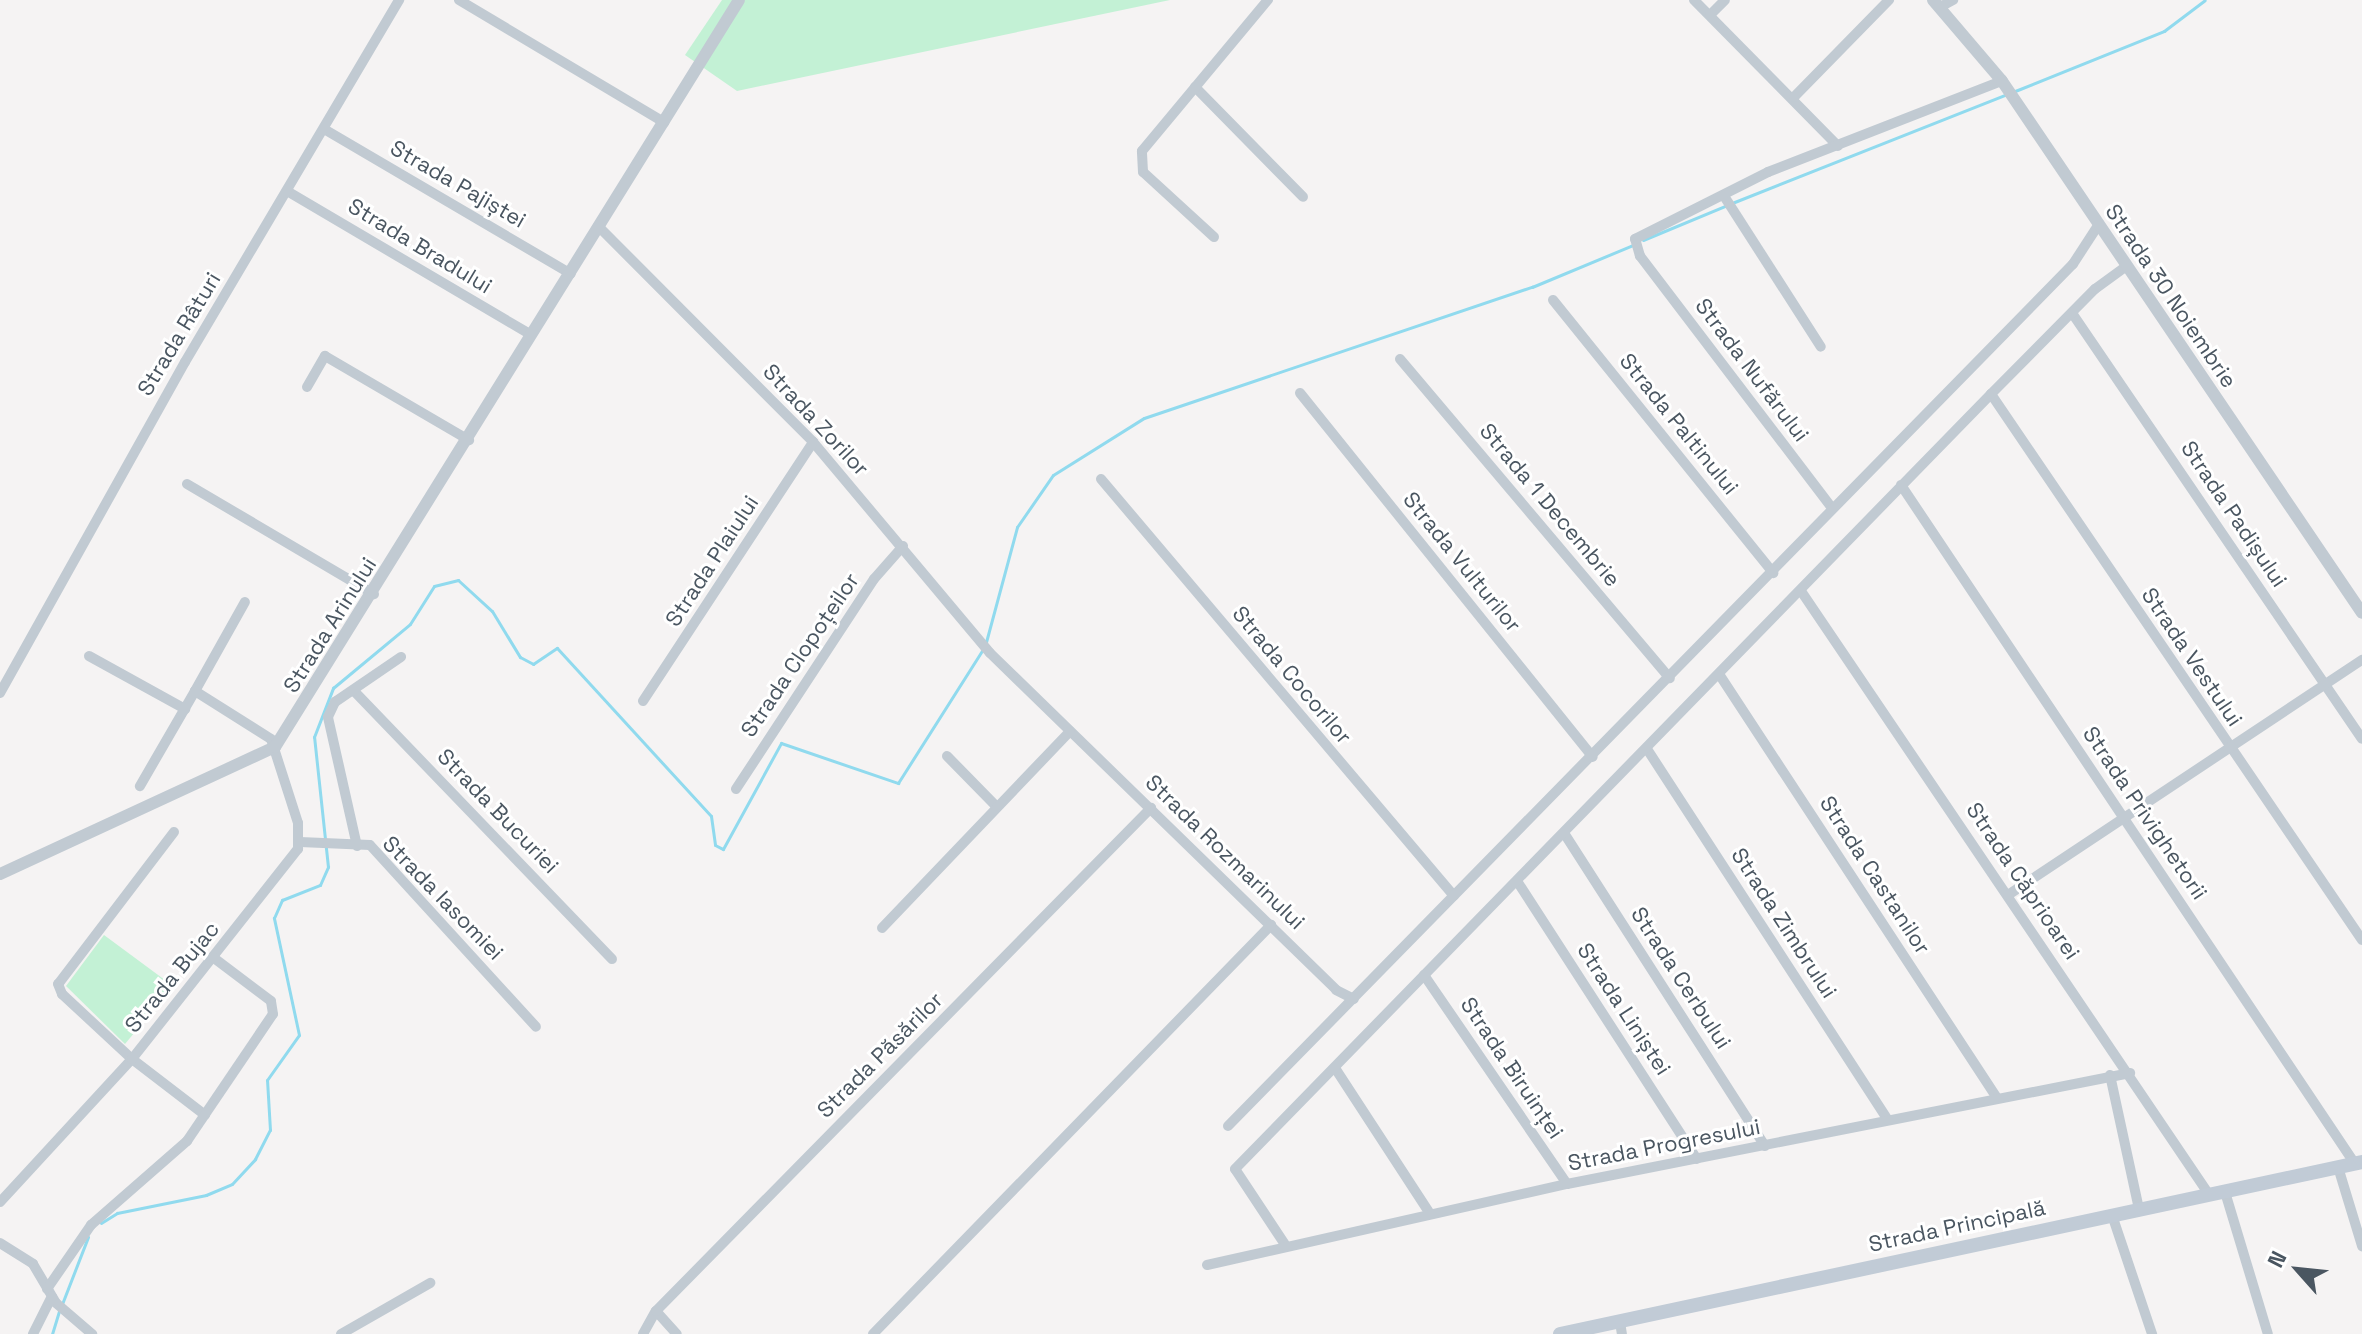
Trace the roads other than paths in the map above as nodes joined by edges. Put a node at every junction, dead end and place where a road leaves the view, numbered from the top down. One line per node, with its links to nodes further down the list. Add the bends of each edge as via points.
1 (399, 0): 15 (street, Strada Râturi)
2 (459, 0): 14 (street)
3 (739, 0): 14 (street, Strada Arinului)
4 (1268, 0): 12 (street)
5 (1694, 0): 10 (street)
6 (1725, 0): 10 (street)
7 (1889, 0): 13 (street)
8 (1953, 0): 9 (street)
9 (1936, 3): 11 (street, Strada 30 Noiembrie)
10 (1710, 15): 13 (street)
11 (2002, 81): 16 (street); 20 (street, Strada 30 Noiembrie)
12 (1195, 87): 19 (street); 22 (street, via 1142,151 1141,166)
13 (1794, 97): 16 (street)
14 (664, 122): 21 (street, Strada Arinului)
15 (324, 129): 17 (street, Strada Râturi); 24 (street, Strada Pajiștei)
16 (1838, 146): 18 (street, via 1768,172)
17 (287, 191): 27 (street, Strada Bradului); 54 (street, Strada Râturi, via 107,497)
18 (1724, 196): 28 (street); 38 (street, Strada Nufărului, via 1636,248)
19 (1303, 197)
20 (2099, 224): 23 (street, Strada 30 Noiembrie); 38 (street, via 2073,264)
21 (598, 226): 24 (street, Strada Arinului); 34 (street, Strada Zorilor)
22 (1214, 237)
23 (2127, 266): 26 (street); 44 (street, Strada 30 Noiembrie)
24 (571, 274): 27 (street, Strada Arinului)
25 (1553, 300): 40 (street, Strada Paltinului)
26 (2072, 313): 32 (street); 51 (street, Strada Padișului)
27 (531, 335): 33 (street, Strada Arinului)
28 (1821, 347)
29 (1400, 359): 50 (street, Strada 1 Decembrie)
30 (307, 387): 33 (street, via 325,356)
31 (1300, 393): 63 (street, Strada Vulturilor)
32 (1991, 394): 37 (street); 59 (street, Strada Vestului)
33 (469, 440): 42 (street, Strada Arinului)
34 (813, 442): 39 (street, Strada Zorilor); 55 (street, Strada Plaiului)
35 (1101, 479): 76 (street, Strada Cocorilor)
36 (187, 484): 42 (street)
37 (1901, 485): 41 (street); 68 (street, Strada Privighetorii)
38 (1832, 508): 40 (street)
39 (903, 546): 45 (street, Strada Zorilor); 65 (street, Strada Clopoțeilor, via 874,579)
40 (1773, 573): 50 (street)
41 (1801, 591): 49 (street); 75 (street, Strada Căprioarei)
42 (374, 594): 60 (street, Strada Arinului)
43 (245, 602): 52 (street)
44 (2362, 613)
45 (990, 653): 57 (street, Strada Rozmarinului)
46 (89, 656): 56 (street)
47 (401, 657): 53 (street)
48 (2362, 660): 51 (street)
49 (1719, 674): 61 (street); 89 (street, Strada Castanilor)
50 (1670, 678): 63 (street)
51 (2324, 684): 58 (street, Strada Padișului); 59 (street)
52 (195, 691): 56 (street); 60 (street, via 267,735)
53 (354, 691): 72 (street, via 335,702 328,717); 81 (street, Strada Bucuriei)
54 (0, 693)
55 (643, 701)
56 (185, 709): 64 (street)
57 (1070, 731): 66 (street); 67 (street, Strada Rozmarinului)
58 (2362, 739)
59 (2228, 746): 68 (street); 79 (street, Strada Vestului)
60 (275, 747): 71 (street); 73 (street)
61 (1647, 749): 70 (street); 91 (street, Strada Zimbrului)
62 (947, 756): 66 (street)
63 (1593, 757): 76 (street)
64 (140, 786)
65 (736, 789)
66 (997, 807): 78 (street)
67 (1151, 808): 77 (street, Strada Rozmarinului); 109 (street, Strada Păsărilor)
68 (2122, 815): 75 (street); 95 (street, Strada Privighetorii)
69 (174, 832): 85 (street, via 58,984 62,994)
70 (1564, 833): 74 (street); 93 (street, Strada Cerbului)
71 (300, 842): 72 (street, Strada Iasomiei); 80 (street, Strada Bujac)
72 (357, 846): 84 (street, Strada Iasomiei, via 370,845)
73 (0, 874)
74 (1517, 881): 82 (street); 94 (street, Strada Liniștei)
75 (2008, 895): 87 (street, Strada Căprioarei)
76 (1454, 896): 83 (street)
77 (1271, 925): 83 (street, Strada Rozmarinului, via 1336,990); 116 (street)
78 (882, 928)
79 (2362, 940)
80 (214, 958): 85 (street, Strada Bujac); 90 (street, via 274,1006)
81 (612, 959)
82 (1424, 975): 86 (street); 97 (street, Strada Biruinței)
83 (1354, 999): 92 (street)
84 (536, 1027)
85 (132, 1059): 90 (street); 99 (street, Strada Bujac)
86 (1335, 1068): 101 (street); 104 (street, via 1235,1169)
87 (2130, 1073): 88 (street, Strada Progresului); 98 (street, Strada Căprioarei)
88 (2110, 1075): 89 (street, Strada Progresului); 100 (street)
89 (1997, 1098): 91 (street, Strada Progresului)
90 (205, 1115): 108 (street, via 187,1141 91,1225)
91 (1888, 1120): 93 (street, Strada Progresului)
92 (1228, 1126)
93 (1765, 1146): 94 (street, Strada Progresului)
94 (1697, 1159): 97 (street, Strada Progresului)
95 (2358, 1163): 96 (main road, Strada Principală)
96 (2338, 1167): 98 (main road, Strada Principală); 105 (street)
97 (1567, 1184): 101 (street, Strada Progresului)
98 (2217, 1194): 100 (main road, Strada Principală); 119 (street, Strada Căprioarei)
99 (0, 1202)
100 (2139, 1209): 102 (main road, Strada Principală)
101 (1430, 1214): 104 (street, Strada Progresului)
102 (2112, 1215): 110 (main road, Strada Principală); 118 (street)
103 (0, 1243): 108 (street, via 33,1264)
104 (1286, 1246): 106 (street, Strada Progresului)
105 (2362, 1246)
106 (1207, 1265)
107 (430, 1283): 113 (street)
108 (52, 1296): 111 (street); 112 (street)
109 (656, 1311): 114 (street, Strada Păsărilor); 115 (street)
110 (1621, 1328): 117 (main road, Strada Principală)
111 (33, 1334)
112 (92, 1334)
113 (341, 1334)
114 (643, 1334)
115 (677, 1334)
116 (873, 1334)
117 (1560, 1334)
118 (2152, 1334)
119 (2268, 1334)

